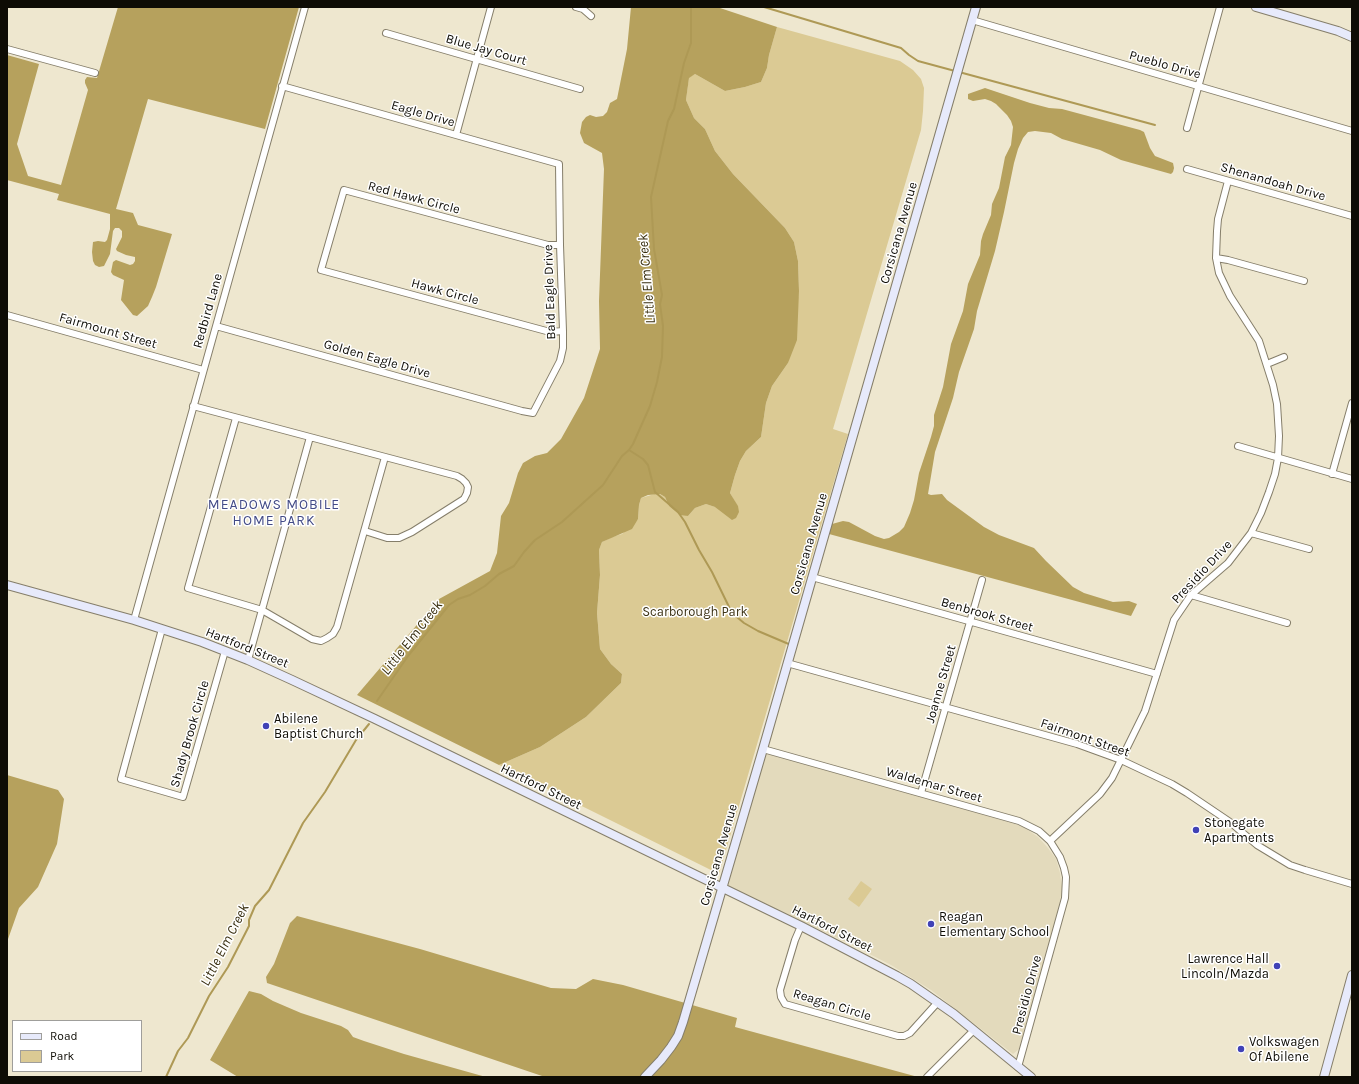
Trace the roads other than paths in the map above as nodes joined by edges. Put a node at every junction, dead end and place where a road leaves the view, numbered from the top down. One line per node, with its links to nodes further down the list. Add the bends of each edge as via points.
1 (305, 7): 14 (street, Redbird Lane)
2 (491, 7): 12 (street)
3 (576, 7): 7 (street)
4 (976, 7): 8 (street, Corsicana Avenue)
5 (1220, 7): 15 (street)
6 (1256, 7): 10 (street, via 1338,30)
7 (591, 16)
8 (972, 20): 15 (street, Pueblo Drive); 47 (street, Corsicana Avenue)
9 (386, 33): 12 (street, Blue Jay Court)
10 (1352, 37)
11 (7, 49): 13 (street)
12 (478, 58): 16 (street, Blue Jay Court); 19 (street)
13 (95, 73)
14 (282, 86): 19 (street, Eagle Drive); 29 (street, Redbird Lane)
15 (1199, 86): 17 (street); 18 (street, Pueblo Drive)
16 (580, 89)
17 (1187, 128)
18 (1352, 131)
19 (456, 135): 20 (street, Eagle Drive)
20 (559, 164): 24 (street, Bald Eagle Drive)
21 (1187, 170): 22 (street, Shenandoah Drive)
22 (1228, 181): 23 (street, Shenandoah Drive); 25 (street, Presidio Drive, via 1218,219)
23 (1352, 216)
24 (560, 245): 26 (street, Red Hawk Circle, via 548,246 344,190); 30 (street, Bald Eagle Drive)
25 (1216, 258): 27 (street); 32 (street, Presidio Drive, via 1223,283 1259,341)
26 (321, 270): 30 (street, Hawk Circle, via 550,332)
27 (1304, 281)
28 (7, 315): 33 (street, Fairmount Street)
29 (216, 326): 33 (street, Redbird Lane); 36 (street, Golden Eagle Drive, via 514,409)
30 (563, 331): 36 (street, Bald Eagle Drive, via 560,361)
31 (1284, 357): 32 (street)
32 (1267, 364): 41 (street, Presidio Drive, via 1277,404)
33 (203, 370): 35 (street, Redbird Lane)
34 (1352, 403): 42 (street)
35 (193, 406): 37 (street); 52 (street, Redbird Lane)
36 (533, 412)
37 (236, 418): 38 (street); 51 (street, via 188,588)
38 (310, 437): 40 (street); 51 (street)
39 (1238, 446): 41 (street)
40 (385, 457): 44 (street); 44 (street, via 462,478 468,487 467,493 464,499 399,538 387,538)
41 (1278, 458): 42 (street); 45 (street, Presidio Drive, via 1269,492)
42 (1332, 474): 43 (street)
43 (1352, 479)
44 (365, 531): 51 (street, via 333,634 321,641 312,639)
45 (1251, 533): 46 (street); 50 (street, Presidio Drive, via 1228,563)
46 (1309, 549)
47 (812, 577): 53 (street, Benbrook Street); 58 (street, Corsicana Avenue)
48 (982, 580): 53 (street, Joanne Street)
49 (7, 585): 52 (street, Hartford Street)
50 (1191, 596): 54 (street); 59 (street, Presidio Drive, via 1174,620)
51 (262, 610): 57 (street)
52 (134, 620): 55 (street, Hartford Street)
53 (970, 621): 59 (street, Benbrook Street); 60 (street, Joanne Street)
54 (1288, 623)
55 (162, 629): 56 (street, Hartford Street); 56 (street, Shady Brook Circle, via 121,779 183,797)
56 (225, 651): 57 (street, Hartford Street)
57 (248, 660): 67 (street, Hartford Street)
58 (787, 663): 60 (street, Fairmont Street); 61 (street, Corsicana Avenue)
59 (1157, 674): 62 (street, Presidio Drive, via 1145,711)
60 (946, 707): 62 (street, Fairmont Street, via 1077,744); 63 (street, Joanne Street)
61 (763, 749): 63 (street, Waldemar Street); 67 (street, Corsicana Avenue)
62 (1121, 760): 64 (street, Presidio Drive, via 1100,794); 66 (street, Fairmont Street, via 1187,793 1230,822 1258,845 1290,864)
63 (921, 793): 64 (street, Waldemar Street, via 1019,821)
64 (1050, 842): 65 (street, Waldemar Street, via 1060,857)
65 (1066, 882): 72 (street, Presidio Drive, via 1065,898)
66 (1352, 884)
67 (722, 888): 68 (street, Hartford Street); 73 (street, Corsicana Avenue, via 678,1036)
68 (801, 926): 70 (street, Hartford Street, via 898,976); 70 (street, Reagan Circle, via 780,990 785,1004 904,1036 910,1033)
69 (1352, 975): 76 (street)
70 (938, 1002): 71 (street, Hartford Street)
71 (974, 1030): 72 (street, Hartford Street); 74 (street)
72 (1018, 1067): 75 (street, Hartford Street)
73 (645, 1077)
74 (928, 1077)
75 (1031, 1077)
76 (1324, 1077)

